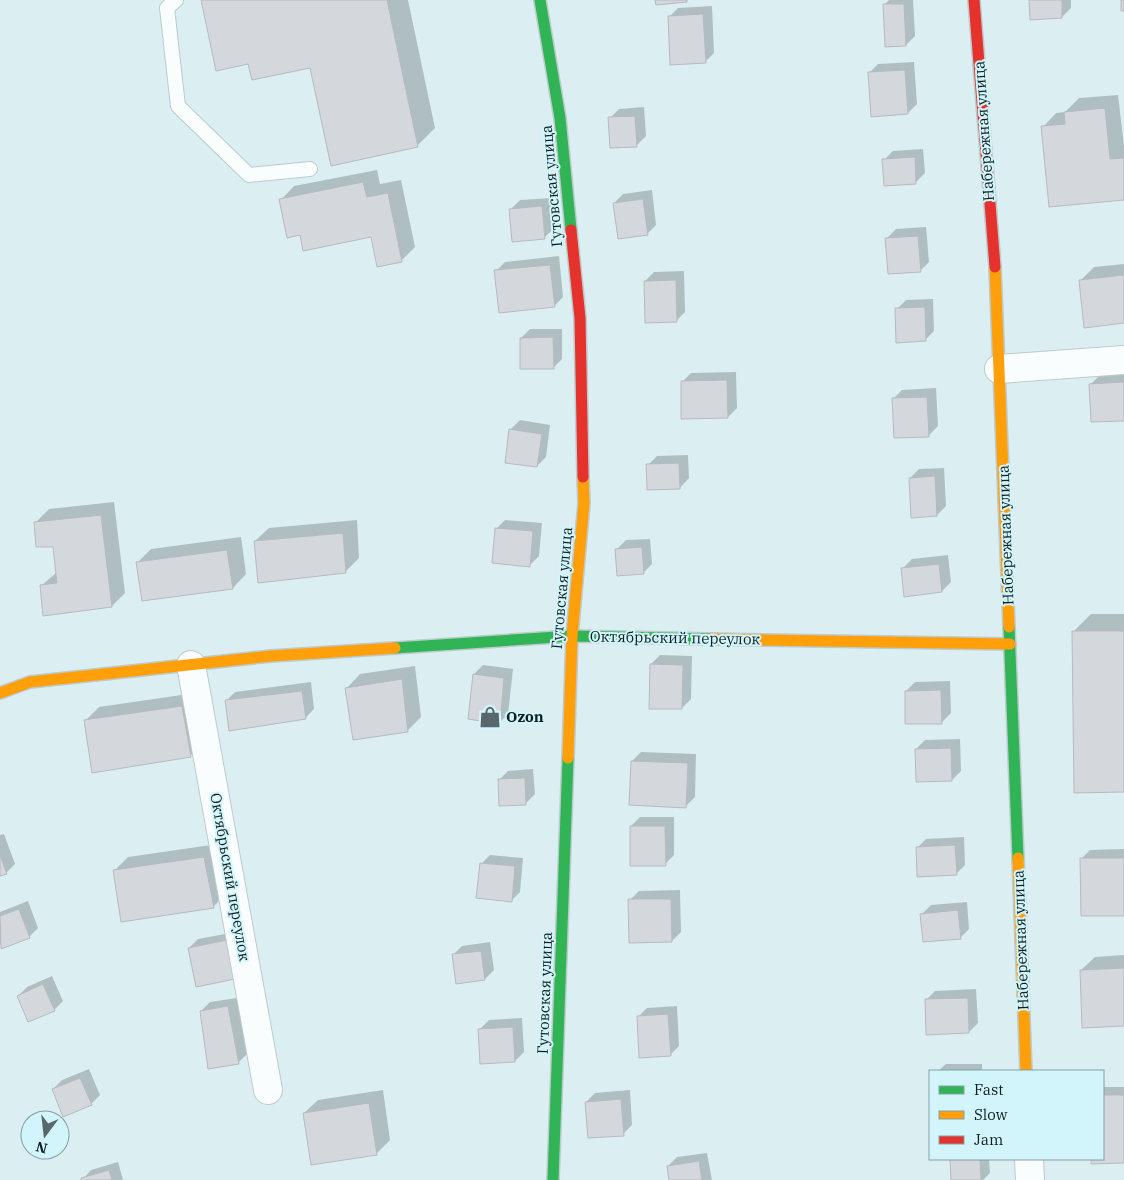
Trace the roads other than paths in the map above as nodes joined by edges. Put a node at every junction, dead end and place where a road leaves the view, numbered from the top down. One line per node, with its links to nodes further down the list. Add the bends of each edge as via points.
1 (540, 0): 7 (street, Гутовская улица, via 560,118 580,318 584,503)
2 (974, 0): 6 (street, Набережная улица, via 995,264)
3 (168, 2): 4 (lane, via 178,106 249,175)
4 (310, 169)
5 (1124, 360): 6 (street)
6 (999, 369): 8 (street, Набережная улица)
7 (572, 636): 8 (street, Октябрьский переулок); 9 (street, Октябрьский переулок); 14 (street, Гутовская улица)
8 (1010, 644): 11 (street, Набережная улица)
9 (191, 664): 10 (street, Октябрьский переулок, via 30,682); 12 (street, Октябрьский переулок)
10 (0, 693)
11 (1026, 1070)
12 (268, 1090)
13 (1029, 1160): 15 (street)
14 (554, 1180)
15 (1030, 1180)

